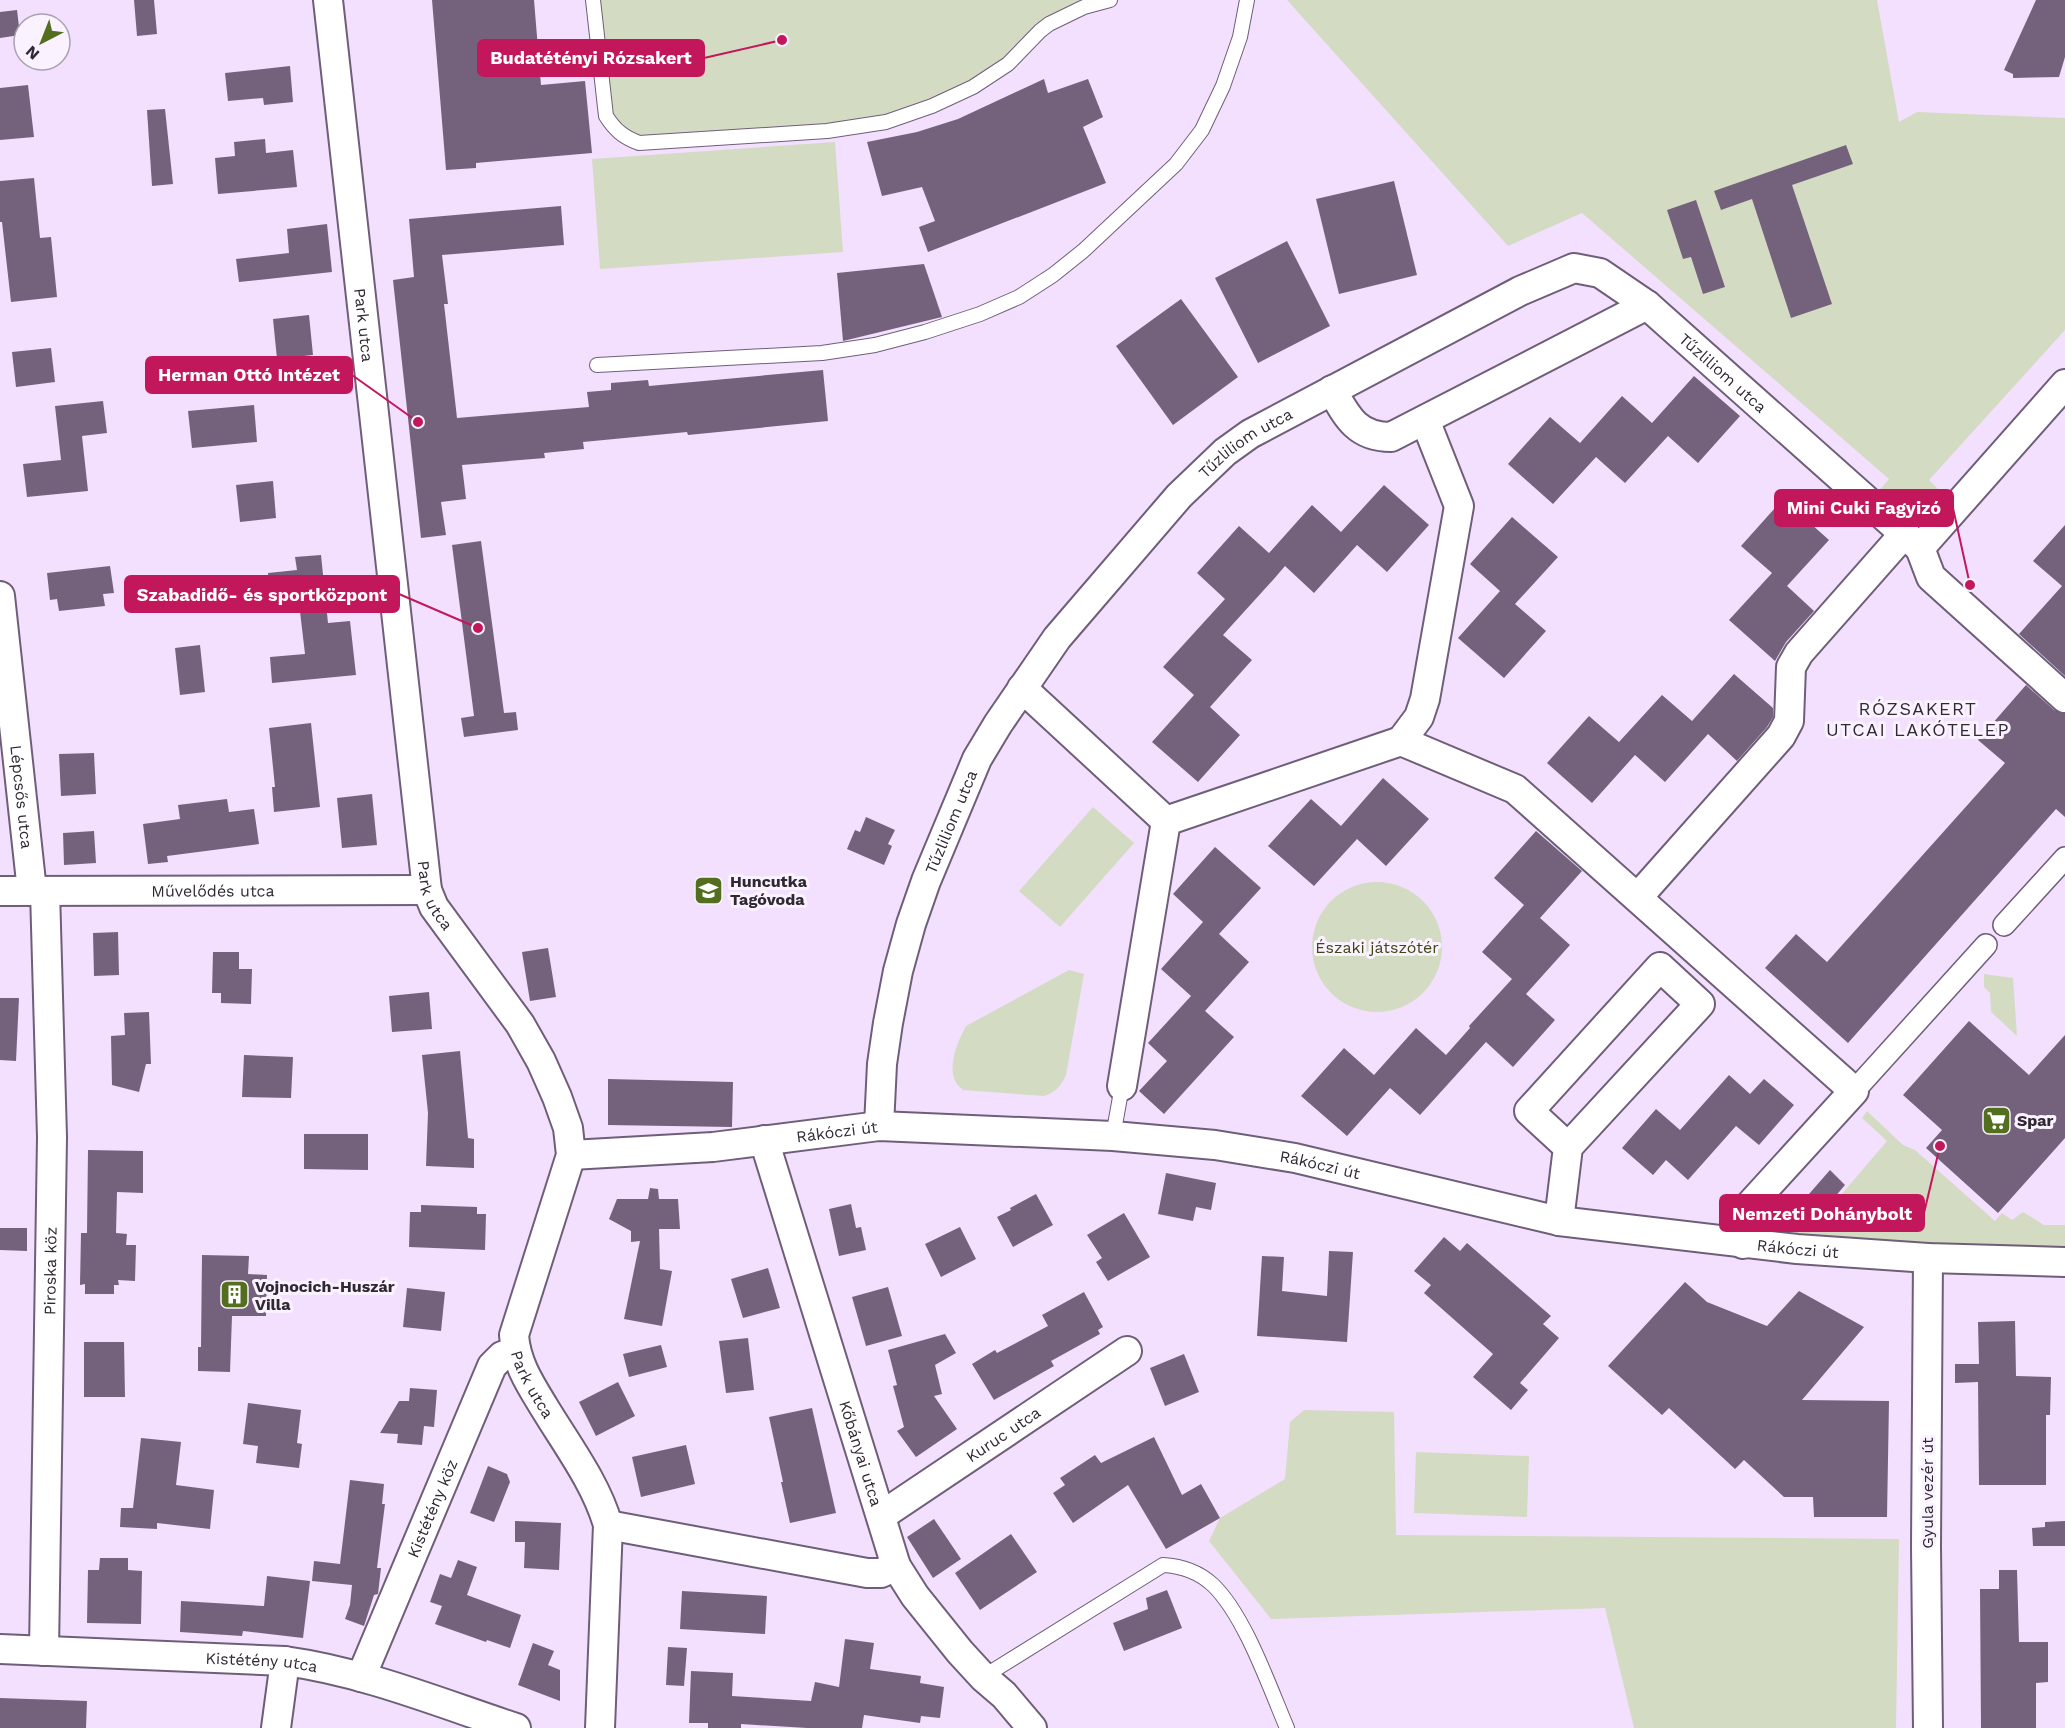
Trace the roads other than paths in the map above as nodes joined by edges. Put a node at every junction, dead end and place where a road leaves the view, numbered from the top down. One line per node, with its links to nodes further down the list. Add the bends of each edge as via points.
1 (328, 0): 17 (street, Park utca)
2 (593, 0): 3 (lane, via 606,116 614,129 639,143 827,131 885,122 973,87 1008,64 1049,24)
3 (1110, 0)
4 (1247, 0): 6 (lane, via 1240,37 1223,86 1202,130 1176,164 1083,250 1019,297 980,314 874,345 822,353)
5 (1647, 305): 8 (street, Tűzliliom utca, via 1600,273 1574,268 1520,291); 9 (street); 10 (street, Tűzliliom utca)
6 (597, 365)
7 (2065, 384): 10 (street)
8 (1332, 390): 9 (street, via 1345,414 1375,437 1391,437); 12 (street, Tűzliliom utca, via 1250,434 1203,472 1057,638)
9 (1425, 420): 14 (street, via 1459,506 1425,699 1419,717)
10 (1912, 541): 13 (street, Tűzliliom utca, via 1931,577); 20 (street, via 1798,653 1791,667 1789,721 1781,736)
11 (0, 596): 19 (street, Lépcsős utca)
12 (1022, 688): 15 (street); 27 (street, Tűzliliom utca, via 977,759 911,924 888,1023)
13 (2065, 698)
14 (1401, 741): 15 (street); 20 (street, via 1515,789)
15 (1166, 821): 25 (street)
16 (2065, 858): 21 (street)
17 (427, 890): 19 (street, Művelődés utca); 31 (street, Park utca, via 435,907 520,1024 541,1061 568,1128)
18 (0, 891): 19 (street, Művelődés utca)
19 (38, 891): 42 (street, Piroska köz, via 52,1137)
20 (1638, 897): 22 (street)
21 (2004, 925)
22 (1685, 940): 24 (street); 26 (street)
23 (1986, 945): 26 (street)
24 (1660, 968): 30 (street, via 1529,1111); 30 (street, via 1700,1004)
25 (1122, 1086): 28 (lane)
26 (1854, 1091): 33 (street, via 1750,1205)
27 (879, 1126): 28 (street, Rákóczi út); 29 (street, Rákóczi út)
28 (1113, 1136): 32 (street, Rákóczi út, via 1215,1145 1295,1158)
29 (764, 1140): 31 (street, Rákóczi út, via 713,1148); 38 (street, Kőbányai utca)
30 (1568, 1147): 32 (street)
31 (571, 1155): 36 (street, Park utca, via 514,1335)
32 (1559, 1221): 33 (street, Rákóczi út)
33 (1743, 1244): 34 (street, Rákóczi út)
34 (1928, 1258): 35 (street, Rákóczi út); 51 (street, Gyula vezér út)
35 (2065, 1262)
36 (515, 1352): 39 (street, Park utca, via 524,1374 603,1505); 44 (street, Kistétény köz, via 502,1356 492,1366)
37 (1127, 1352): 38 (street, Kuruc utca)
38 (880, 1516): 40 (street, Kőbányai utca)
39 (608, 1525): 40 (street, via 867,1573 881,1573); 48 (street, Park utca)
40 (896, 1566): 45 (street, Kőbányai utca, via 915,1596)
41 (0, 1648): 42 (street, Kistétény utca)
42 (44, 1651): 43 (street, Kistétény utca)
43 (285, 1661): 44 (street, Kistétény utca); 46 (street)
44 (361, 1677): 47 (street, Kistétény utca)
45 (983, 1677): 49 (street, Kőbányai utca); 50 (lane, via 1163,1565 1178,1565 1213,1586 1234,1612)
46 (276, 1728)
47 (516, 1728)
48 (600, 1728)
49 (1032, 1728)
50 (1287, 1728)
51 (1928, 1728)

